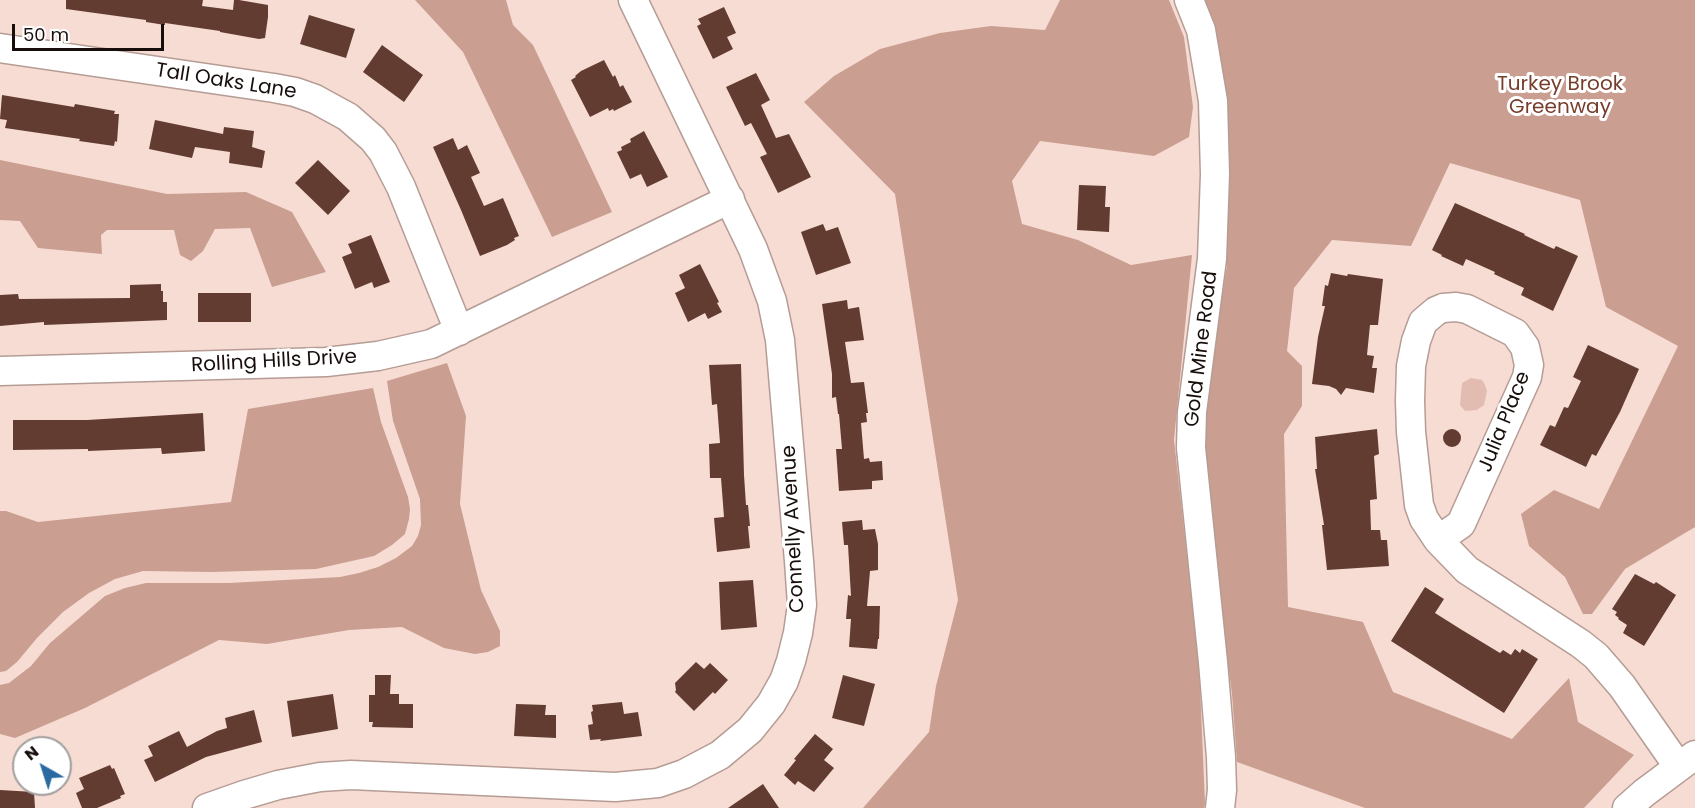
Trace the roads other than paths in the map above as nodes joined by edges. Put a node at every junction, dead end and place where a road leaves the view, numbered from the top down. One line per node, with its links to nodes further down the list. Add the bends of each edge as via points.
1 (633, 0): 4 (street, Connelly Avenue)
2 (1189, 0): 10 (street, Gold Mine Road, via 1201,30 1213,100 1212,259 1191,412 1191,448 1221,757)
3 (0, 48): 5 (street, Tall Oaks Lane, via 295,92 348,117 373,139 397,178)
4 (730, 199): 5 (street, Rolling Hills Drive); 9 (street, Connelly Avenue, via 763,274 780,340 802,605 784,681 750,730 698,768 658,783 571,786 351,775 278,786)
5 (459, 331): 6 (street, Rolling Hills Drive, via 431,344 326,362)
6 (0, 371)
7 (1438, 540): 7 (street, Julia Place, via 1461,524 1529,365 1525,347 1515,333 1456,307 1436,311 1423,322 1411,366 1411,432 1419,504); 8 (street, Julia Place, via 1467,570 1600,660)
8 (1687, 760): 11 (street)
9 (207, 808)
10 (1220, 808)
11 (1627, 808)

